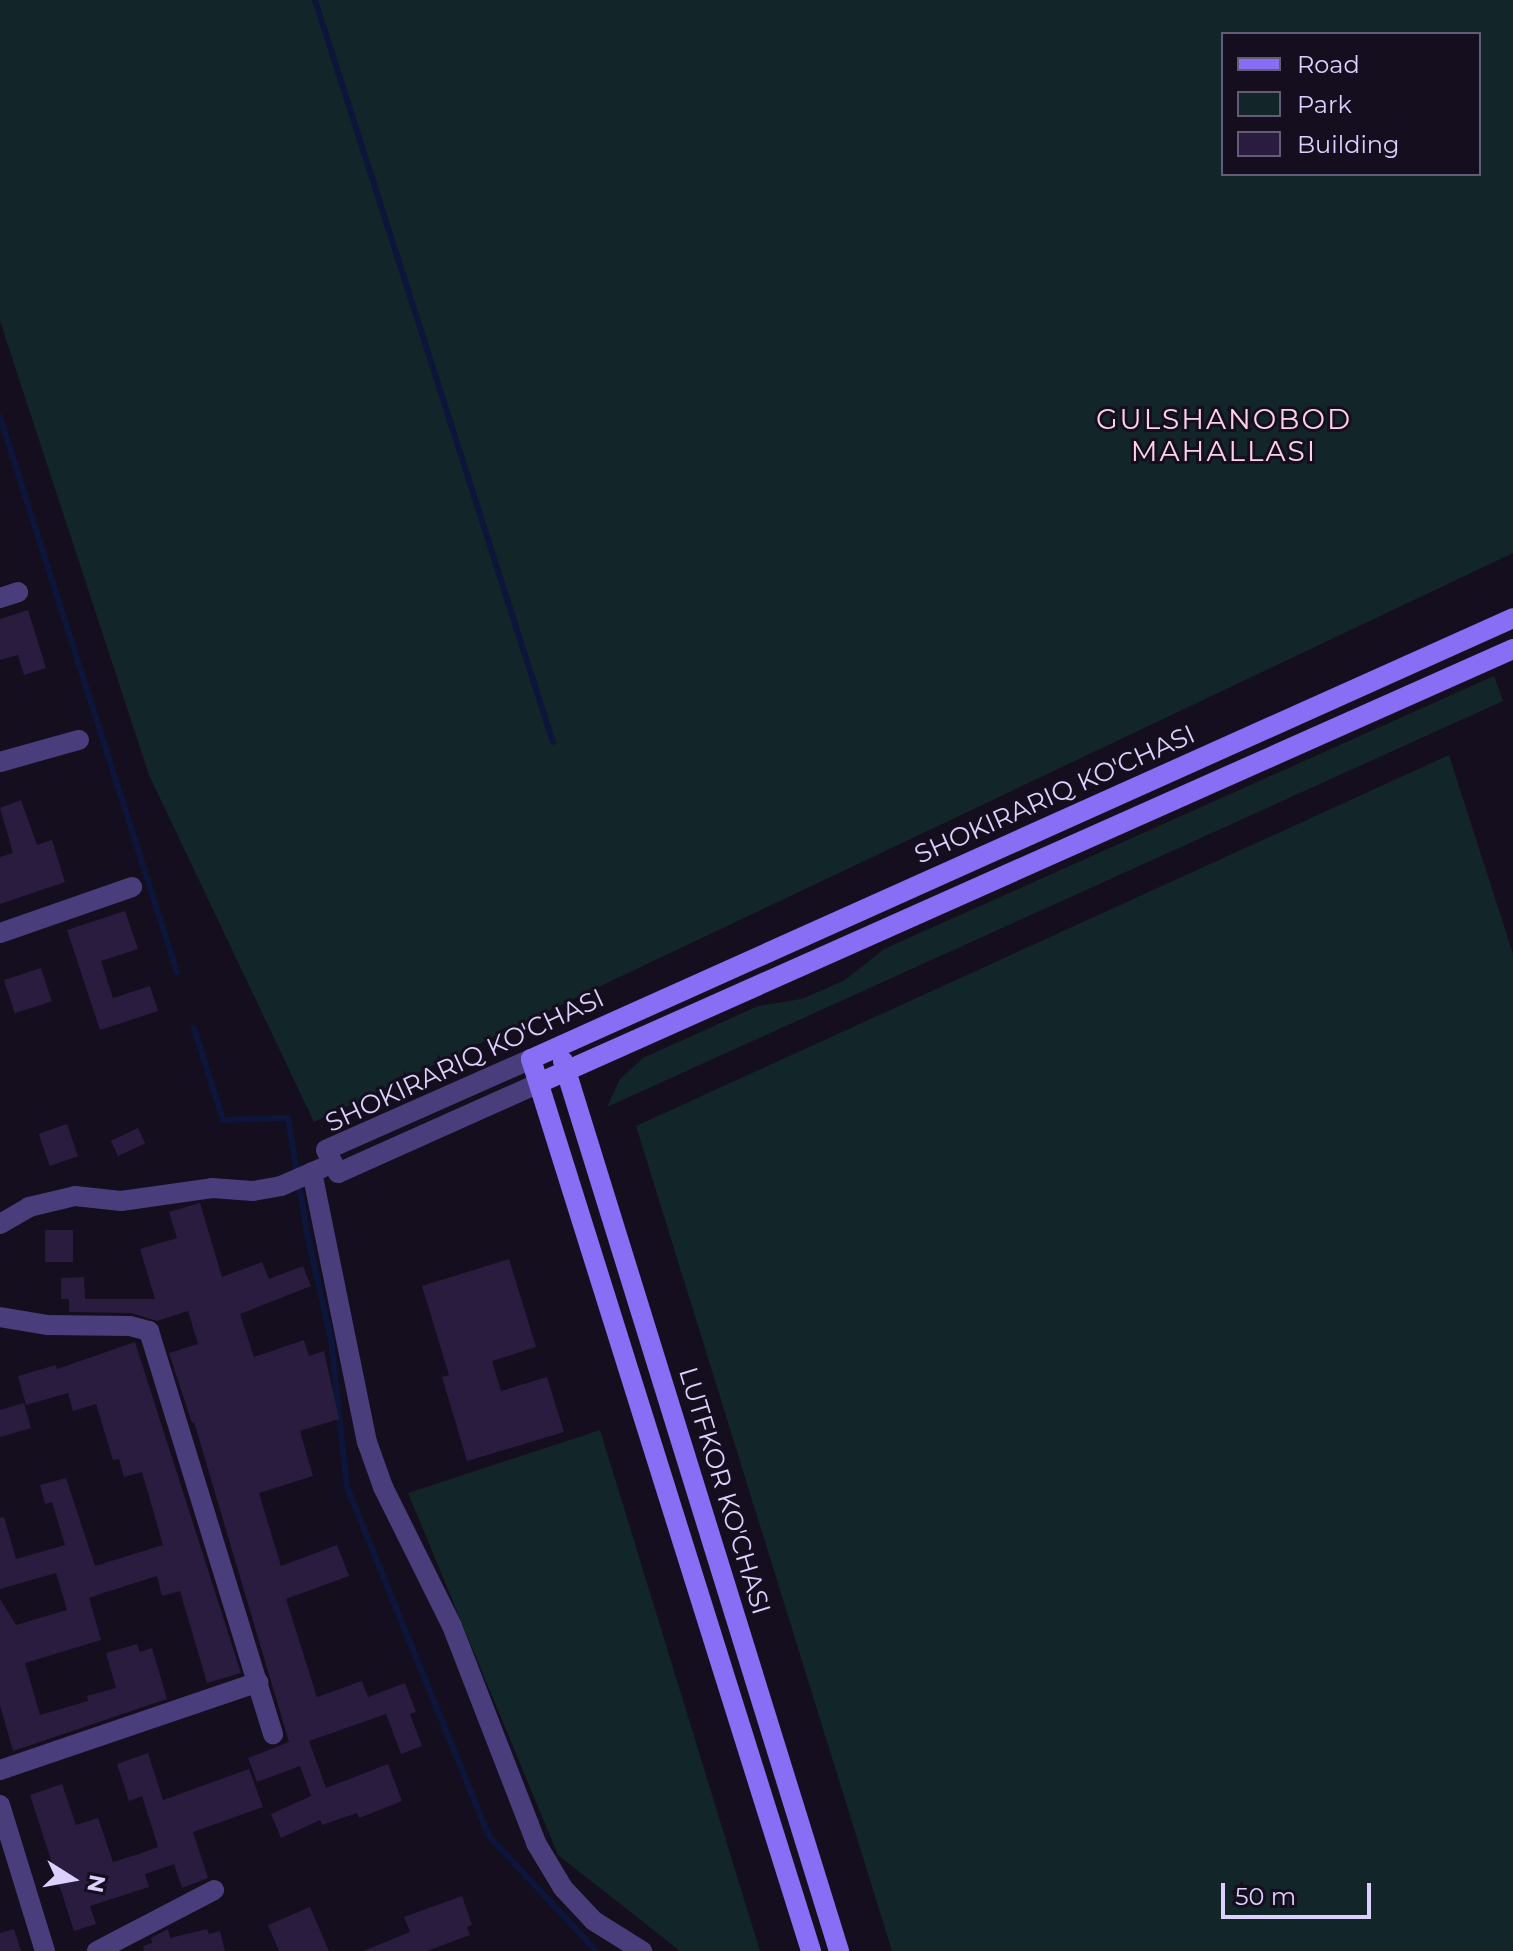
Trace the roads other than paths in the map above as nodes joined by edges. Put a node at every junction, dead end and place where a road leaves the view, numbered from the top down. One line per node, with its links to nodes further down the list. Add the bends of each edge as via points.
1 (1513, 618): 7 (main road, SHOKIRARIQ KO'CHASI)
2 (1513, 649): 9 (main road, SHOKIRARIQ KO'CHASI)
3 (79, 740): 4 (street)
4 (0, 762)
5 (132, 887): 6 (street)
6 (0, 933)
7 (559, 1046): 8 (main road, SHOKIRARIQ KO'CHASI); 9 (main road, LUTFKOR KO'CHASI)
8 (531, 1059): 10 (main road, LUTFKOR KO'CHASI); 11 (street, SHOKIRARIQ KO'CHASI, via 326,1150)
9 (566, 1071): 10 (main road, SHOKIRARIQ KO'CHASI); 24 (main road, LUTFKOR KO'CHASI)
10 (539, 1083): 11 (street, SHOKIRARIQ KO'CHASI, via 338,1173); 23 (main road, LUTFKOR KO'CHASI)
11 (333, 1163): 12 (street)
12 (312, 1172): 13 (street, via 253,1191 212,1188 121,1201 75,1196 29,1207); 22 (street, via 367,1442 383,1487 452,1626 536,1843 563,1888 594,1921)
13 (0, 1224)
14 (0, 1317): 15 (street, via 149,1331)
15 (258, 1682): 16 (street); 17 (street)
16 (273, 1734)
17 (0, 1770)
18 (0, 1805): 20 (street)
19 (214, 1890): 21 (street)
20 (45, 1951)
21 (97, 1951)
22 (642, 1951)
23 (811, 1951)
24 (839, 1951)

